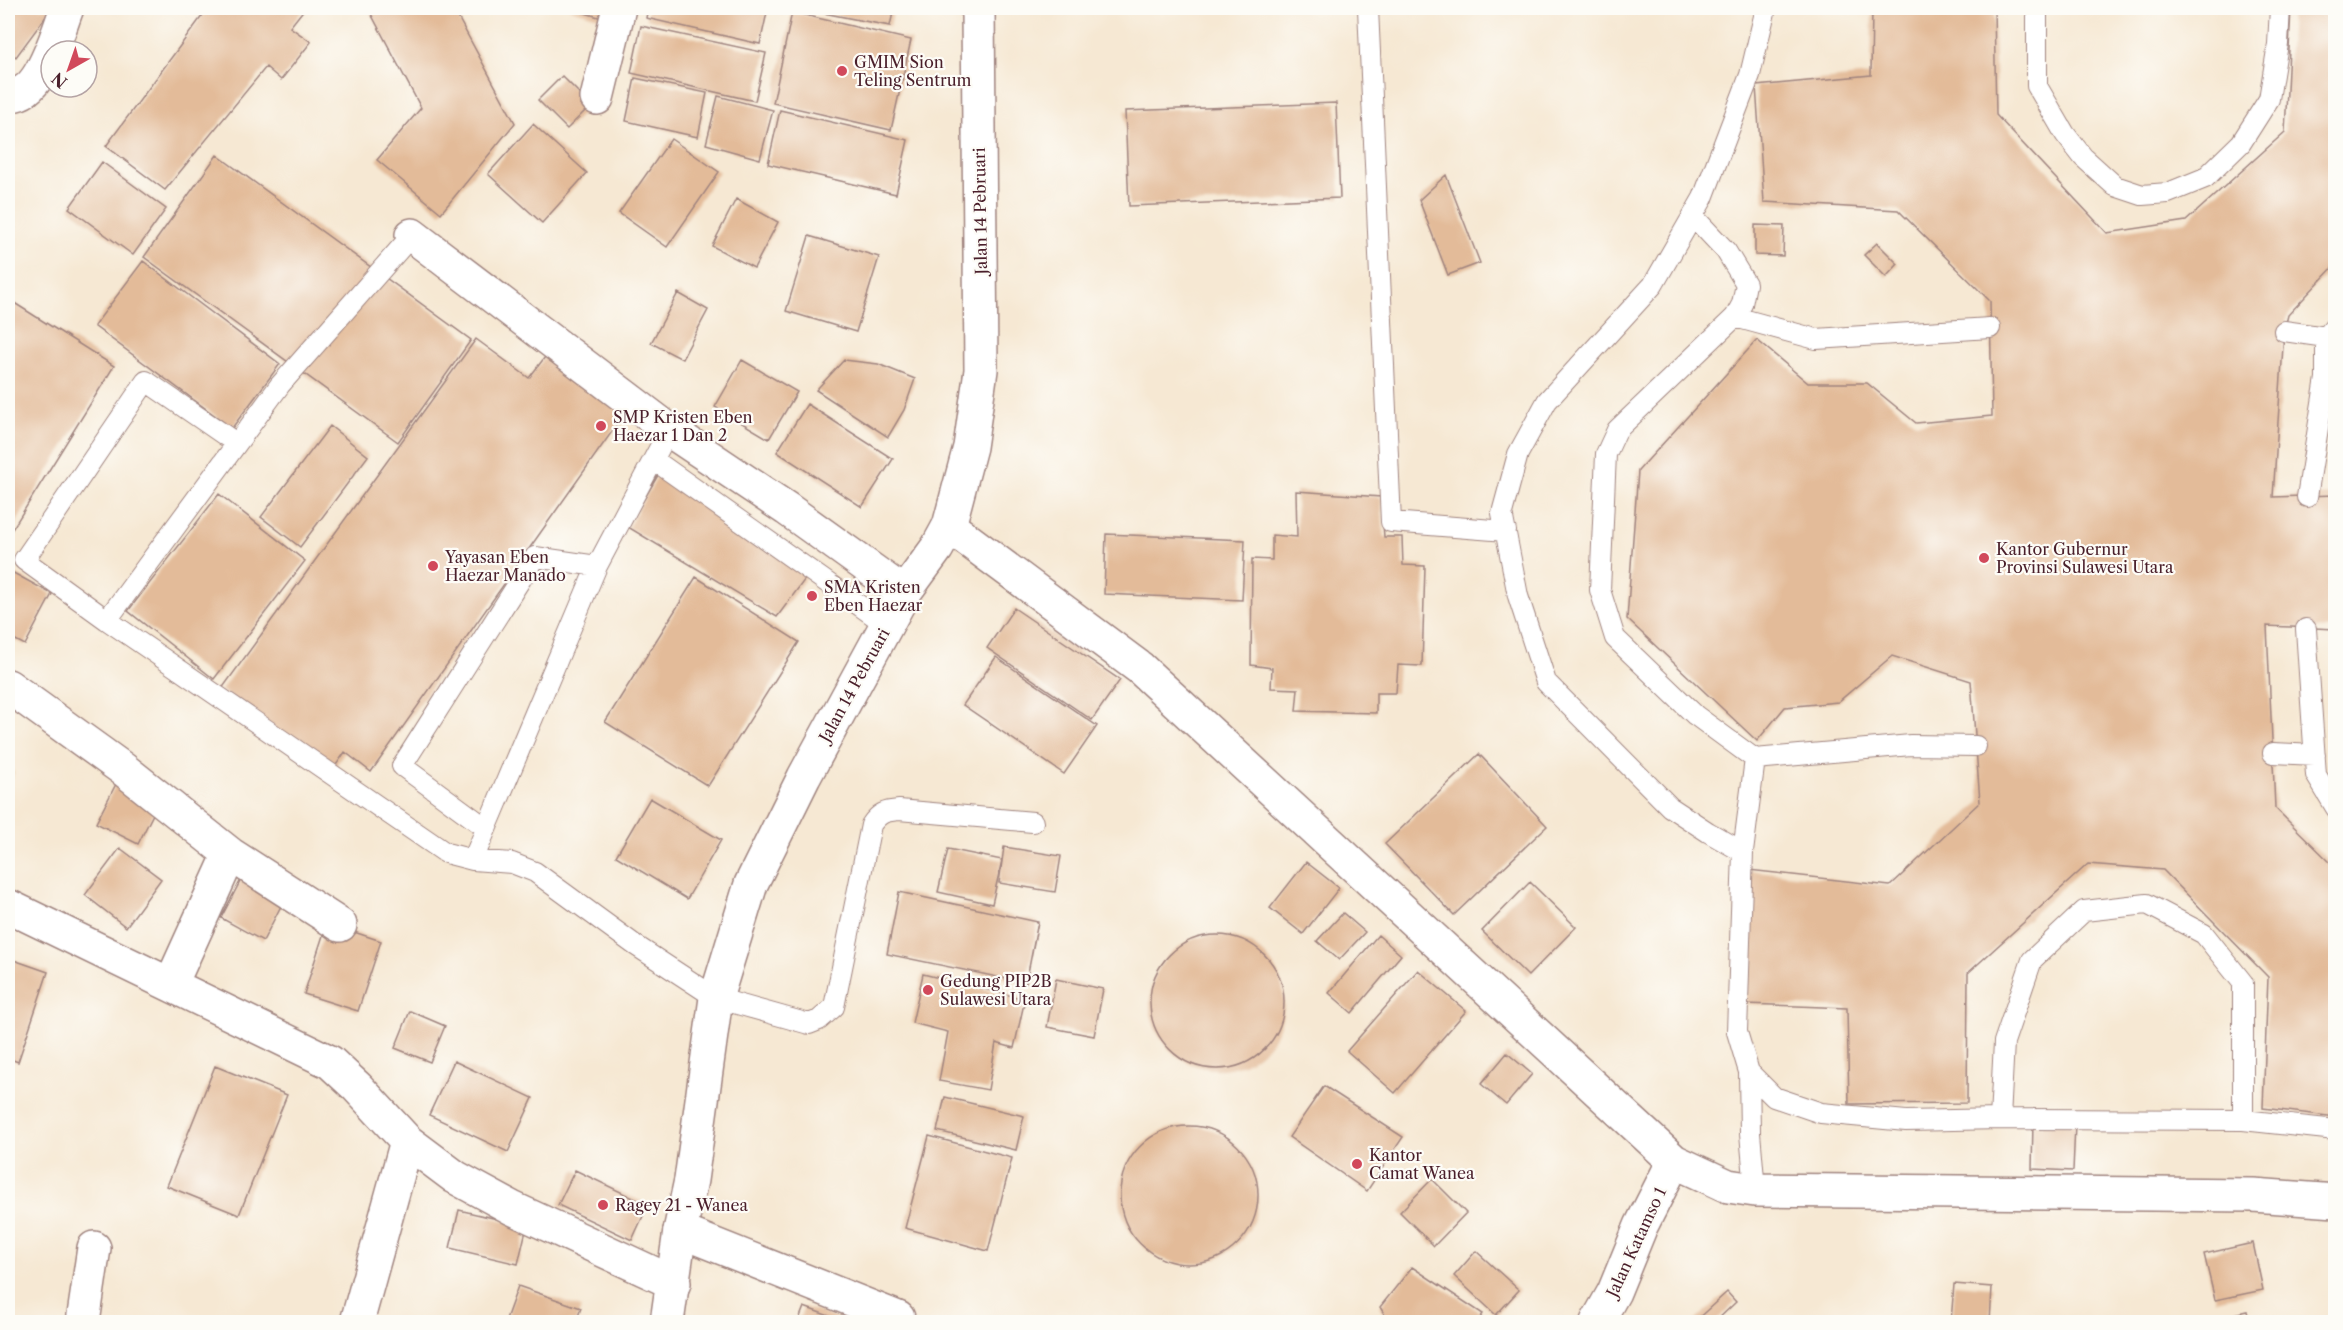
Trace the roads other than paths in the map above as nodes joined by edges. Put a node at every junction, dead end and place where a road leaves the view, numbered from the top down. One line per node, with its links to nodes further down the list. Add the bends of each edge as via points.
1 (67, 8): 8 (street, via 42,72 31,87 13,96)
2 (619, 8): 9 (street)
3 (978, 8): 20 (street, Jalan 14 Pebruari, via 981,370 970,447)
4 (1368, 8): 21 (lane, via 1391,522)
5 (1766, 8): 10 (lane, via 1750,75)
6 (2037, 8): 7 (lane, via 2037,86 2083,157 2115,186 2142,195 2168,193 2205,178 2241,143 2270,99)
7 (2280, 8)
8 (8, 94)
9 (597, 98)
10 (1693, 216): 12 (lane, via 1726,251 1746,284); 21 (lane, via 1653,285 1547,401 1518,454 1502,513)
11 (412, 235): 16 (street); 17 (lane, via 280,385)
12 (1735, 317): 13 (lane, via 1816,339); 31 (lane, via 1617,430 1606,454 1600,590 1615,638 1695,715)
13 (1990, 328)
14 (2284, 331): 15 (lane)
15 (2331, 331): 19 (lane)
16 (669, 430): 18 (lane); 23 (street)
17 (236, 443): 24 (lane); 24 (lane, via 146,381 24,560)
18 (654, 460): 22 (lane); 25 (lane)
19 (2307, 497)
20 (949, 526): 23 (street, Jalan 14 Pebruari); 47 (street, via 1140,668)
21 (1506, 531): 35 (lane, via 1518,596 1546,682 1670,807)
22 (597, 566): 34 (lane); 34 (lane, via 535,557 402,766)
23 (904, 593): 25 (street, Jalan 14 Pebruari)
24 (107, 620): 37 (lane, via 446,853)
25 (887, 625): 41 (street, Jalan 14 Pebruari, via 751,884)
26 (2306, 629): 30 (lane)
27 (8, 686): 36 (street, via 123,769)
28 (1977, 746): 31 (lane, via 1911,745)
29 (2273, 753): 30 (lane)
30 (2315, 755): 32 (lane, via 2316,775)
31 (1755, 759): 35 (lane)
32 (2336, 808)
33 (1033, 822): 41 (lane, via 885,811 871,825 834,1007 809,1024)
34 (486, 828): 37 (lane)
35 (1743, 852): 42 (lane, via 1737,1032)
36 (230, 854): 39 (street); 40 (street)
37 (473, 860): 41 (lane, via 512,863 535,872)
38 (8, 906): 40 (street)
39 (340, 925)
40 (171, 984): 46 (street, via 330,1062)
41 (716, 998): 50 (street, Jalan 14 Pebruari, via 691,1180)
42 (1749, 1072): 43 (lane, via 1774,1097 1821,1113 1906,1121); 48 (lane)
43 (2000, 1119): 44 (lane); 44 (lane, via 2004,1042 2032,960 2084,910 2147,904 2204,934 2242,983)
44 (2242, 1120): 45 (lane)
45 (2336, 1130)
46 (407, 1141): 52 (street, via 455,1177 512,1208); 55 (street)
47 (1674, 1161): 48 (street, via 1728,1186); 57 (street, Jalan Katamso 1)
48 (1755, 1190): 49 (street, via 2253,1195)
49 (2336, 1201)
50 (680, 1231): 52 (street, Jalan 14 Pebruari); 53 (street)
51 (94, 1248): 54 (street)
52 (674, 1282): 56 (street, Jalan 14 Pebruari)
53 (898, 1318)
54 (84, 1323)
55 (357, 1323)
56 (667, 1323)
57 (1597, 1323)

